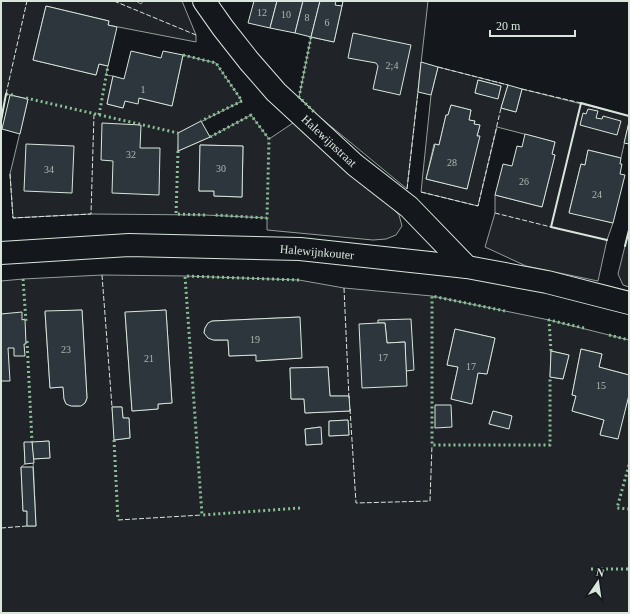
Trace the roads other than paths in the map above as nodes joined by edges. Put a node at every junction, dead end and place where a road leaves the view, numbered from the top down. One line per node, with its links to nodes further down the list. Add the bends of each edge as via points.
1 (204, 1): 3 (street, Halewijnstraat, via 244,56 276,92 354,165 408,207)
2 (1, 253): 3 (street, Halewijnkouter, via 129,245 300,249)
3 (467, 267): 4 (street, Halewijnkouter, via 546,282)
4 (629, 303)

